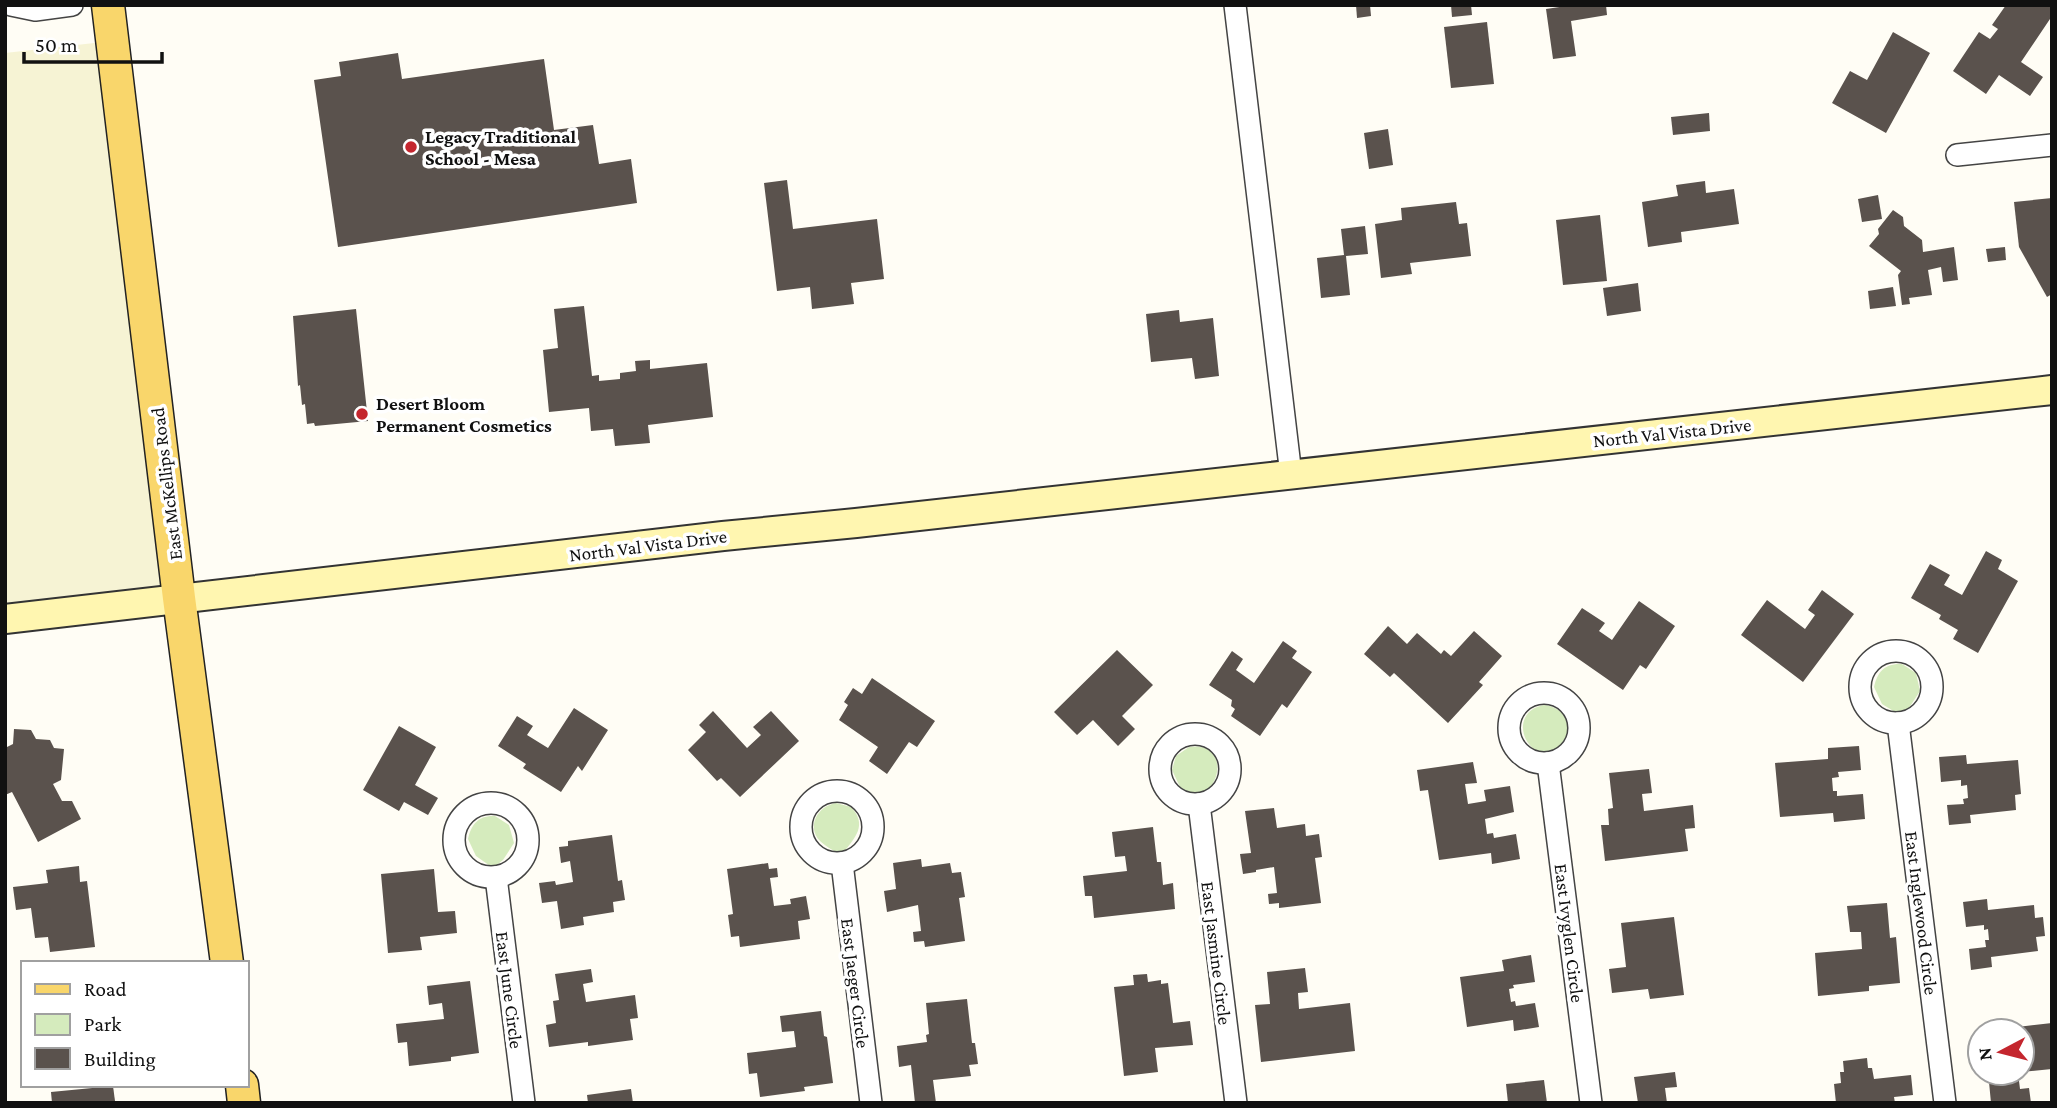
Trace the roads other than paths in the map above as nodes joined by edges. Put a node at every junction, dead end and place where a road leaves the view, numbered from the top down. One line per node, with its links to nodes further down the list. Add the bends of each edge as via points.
1 (11, 5): 2 (street, via 36,9)
2 (72, 5)
3 (108, 5): 9 (main road, East McKellips Road)
4 (1236, 5): 8 (street)
5 (2052, 145): 6 (street)
6 (1957, 155)
7 (2052, 390): 8 (main road, North Val Vista Drive)
8 (1291, 475): 9 (main road, North Val Vista Drive)
9 (179, 598): 10 (main road, North Val Vista Drive); 16 (main road, East McKellips Road)
10 (5, 619)
11 (1898, 723): 21 (street, East Inglewood Circle)
12 (1548, 763): 20 (street, East Ivyglen Circle)
13 (1199, 804): 19 (street, East Jasmine Circle)
14 (842, 863): 18 (street, East Jaeger Circle)
15 (496, 877): 17 (street, East June Circle)
16 (227, 961)
17 (524, 1103)
18 (871, 1103)
19 (1236, 1103)
20 (1591, 1103)
21 (1945, 1103)

